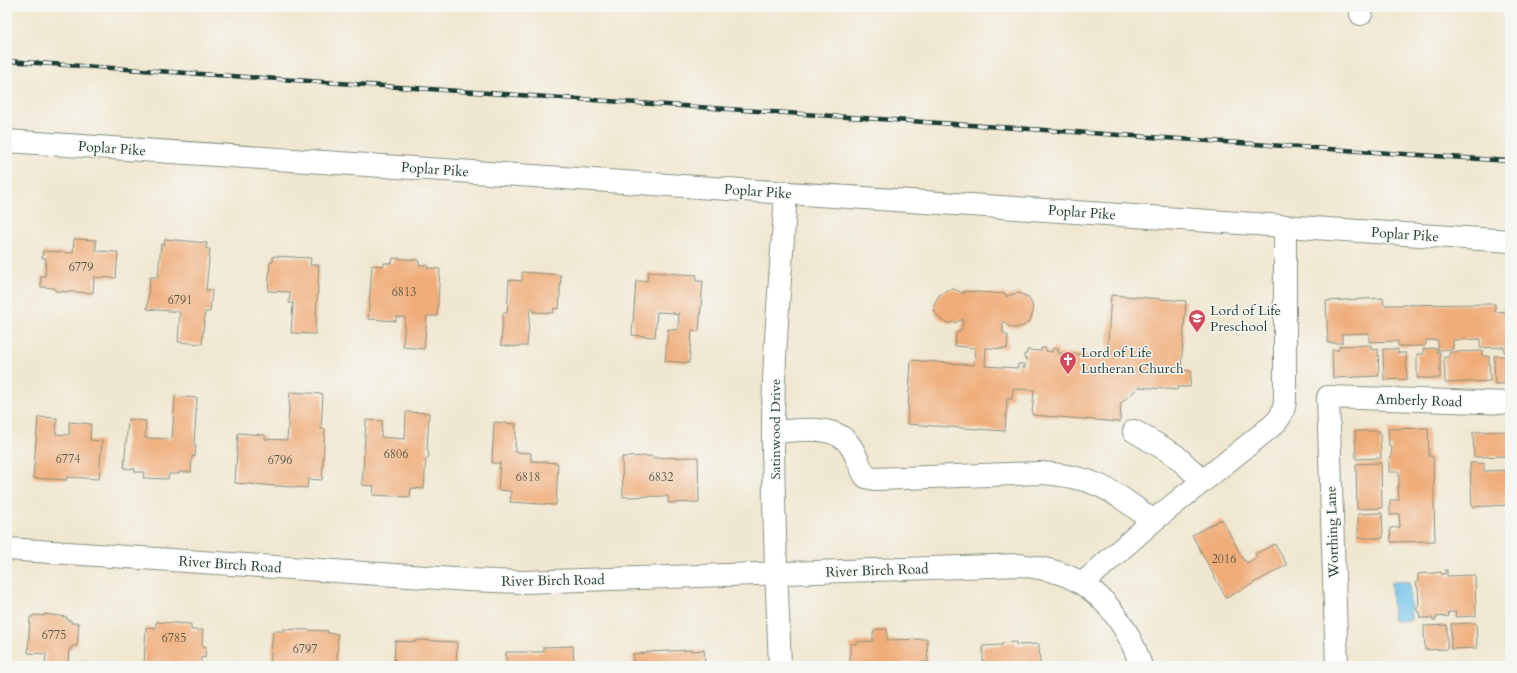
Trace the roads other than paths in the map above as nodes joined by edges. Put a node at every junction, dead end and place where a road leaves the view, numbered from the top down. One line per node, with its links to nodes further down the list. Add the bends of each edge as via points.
1 (7, 141): 2 (street, Poplar Pike)
2 (786, 193): 3 (street, Poplar Pike); 8 (street, Satinwood Drive)
3 (1284, 226): 4 (street, Poplar Pike); 9 (street, via 1283,413 1273,425)
4 (1510, 241)
5 (1328, 397): 6 (street, Amberly Road); 16 (street, Worthing Lane)
6 (1510, 404)
7 (1134, 431): 9 (street, via 1174,455)
8 (773, 432): 10 (street, via 834,432 849,444 866,477 875,479 1040,474 1079,477 1110,490); 12 (street, Satinwood Drive)
9 (1203, 481): 10 (street)
10 (1153, 521): 13 (street)
11 (7, 549): 12 (street, River Birch Road, via 524,582)
12 (776, 574): 13 (street, River Birch Road, via 1020,566 1057,572); 14 (street, Satinwood Drive)
13 (1088, 588): 15 (street, River Birch Road, via 1107,604 1127,633)
14 (780, 666)
15 (1141, 666)
16 (1337, 666)

